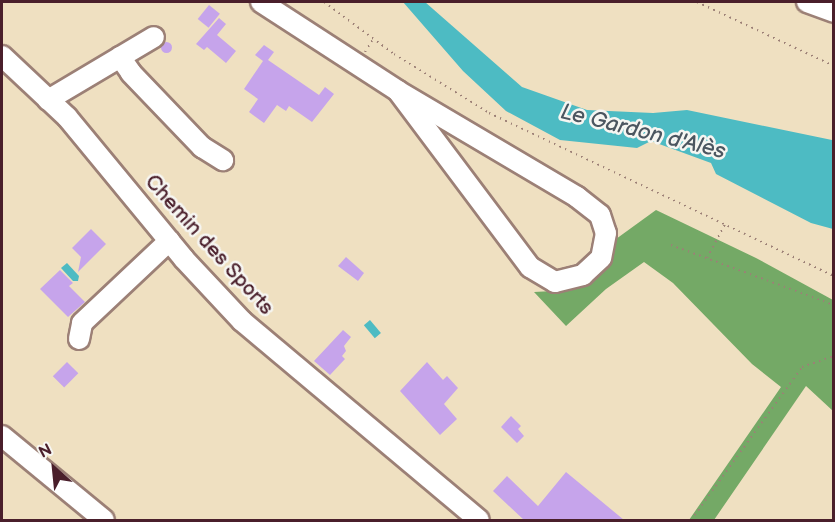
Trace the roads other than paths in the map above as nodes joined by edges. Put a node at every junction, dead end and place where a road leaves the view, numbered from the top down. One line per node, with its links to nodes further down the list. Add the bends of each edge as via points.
1 (261, 2): 7 (street)
2 (807, 2): 3 (street)
3 (834, 12)
4 (154, 37): 6 (street)
5 (2, 56): 8 (street, Chemin des Sports)
6 (120, 57): 8 (street); 9 (street, via 130,73 202,147)
7 (398, 91): 7 (street, via 577,197 600,215 606,233 601,258 583,275 555,282 530,267)
8 (48, 100): 10 (street, Chemin des Sports, via 67,117)
9 (223, 160)
10 (169, 241): 11 (street, via 82,323); 14 (street, Chemin des Sports, via 242,321)
11 (79, 339)
12 (2, 436): 13 (street)
13 (104, 520)
14 (479, 520)

